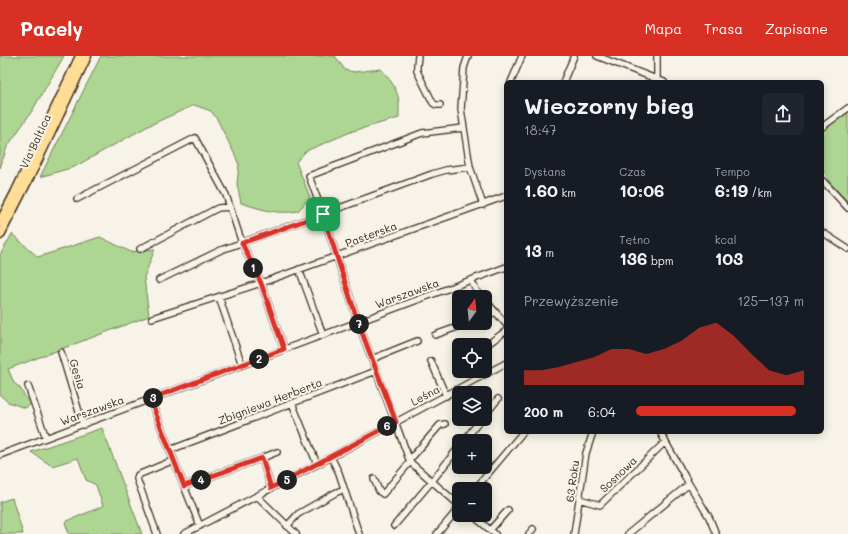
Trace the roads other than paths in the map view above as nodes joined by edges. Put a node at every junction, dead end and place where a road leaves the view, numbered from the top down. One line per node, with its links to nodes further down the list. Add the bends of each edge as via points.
1 (80, 56): 24 (highway, Via Baltica)
2 (87, 56): 26 (highway, Via Baltica)
3 (418, 56): 12 (street, via 417,71 433,103)
4 (468, 56): 15 (street, via 464,68 461,104)
5 (522, 56): 10 (street)
6 (574, 56): 11 (street)
7 (597, 56): 9 (street)
8 (657, 56): 9 (street)
9 (657, 79)
10 (512, 80)
11 (564, 80)
12 (440, 105)
13 (848, 108): 14 (street)
14 (824, 126)
15 (463, 128): 16 (street); 23 (street, via 422,133 309,176)
16 (470, 167): 20 (street); 23 (street, via 432,174)
17 (824, 182): 22 (street)
18 (504, 197): 20 (street, Pasterska)
19 (77, 199): 21 (street, via 194,138 226,195)
20 (483, 205): 30 (street, Pasterska)
21 (230, 207): 27 (street); 28 (street, via 218,208)
22 (848, 208)
23 (323, 214): 27 (street); 30 (street)
24 (0, 222)
25 (824, 233): 29 (street)
26 (0, 235)
27 (242, 243): 33 (street, via 221,250); 35 (street)
28 (140, 249)
29 (848, 250)
30 (337, 256): 32 (street, Pasterska); 42 (street)
31 (504, 268): 34 (street, Warszawska)
32 (299, 269): 35 (street, Pasterska); 46 (street)
33 (158, 280)
34 (471, 280): 36 (street); 42 (street, Warszawska)
35 (261, 283): 37 (street, Pasterska); 50 (street)
36 (476, 290)
37 (219, 296): 41 (street, Pasterska); 55 (street)
38 (492, 308): 39 (street)
39 (495, 312): 40 (street); 43 (street)
40 (492, 314)
41 (152, 318)
42 (358, 322): 46 (street, Warszawska); 52 (street)
43 (504, 322)
44 (452, 330): 47 (street)
45 (504, 332): 49 (street)
46 (323, 335): 50 (street, Warszawska)
47 (435, 336)
48 (417, 341): 52 (street)
49 (492, 341)
50 (284, 349): 55 (street, Warszawska)
51 (61, 352): 64 (street, Gęsia)
52 (372, 359): 56 (street)
53 (432, 361): 58 (street)
54 (504, 364): 58 (street, Leśna)
55 (242, 365): 59 (street, Warszawska)
56 (376, 371): 61 (street, Zbigniewa Herberta); 63 (street)
57 (28, 386): 71 (street)
58 (446, 396): 63 (street, Leśna)
59 (150, 399): 64 (street, Warszawska); 73 (street)
60 (498, 399): 62 (street)
61 (292, 403): 73 (street, Zbigniewa Herberta); 81 (street)
62 (492, 406)
63 (396, 422): 77 (street, Leśna); 80 (street)
64 (83, 424): 71 (street, Warszawska)
65 (445, 424): 80 (street, via 440,425)
66 (476, 426): 67 (street)
67 (470, 434)
68 (521, 434): 84 (street)
69 (592, 434): 91 (street, 63 Roku, via 586,454)
70 (661, 434): 72 (street)
71 (46, 438): 75 (street, Warszawska)
72 (665, 442): 85 (street); 91 (street, Sosnowa, via 600,505)
73 (170, 450): 79 (street)
74 (277, 452): 78 (street)
75 (0, 455)
76 (452, 456): 83 (street)
77 (331, 457): 81 (street, Leśna); 88 (street)
78 (262, 458): 86 (street); 87 (street)
79 (174, 460): 86 (street); 100 (street, via 138,475 137,479)
80 (409, 460): 82 (street, via 383,494); 83 (street)
81 (316, 464): 87 (street, Leśna)
82 (374, 479)
83 (432, 481): 90 (street); 97 (street)
84 (481, 482)
85 (689, 484): 105 (street); 106 (street)
86 (184, 486): 95 (street)
87 (271, 488): 89 (street, Leśna)
88 (344, 489): 96 (street, via 298,514); 102 (street)
89 (257, 496): 95 (street, Leśna); 96 (street)
90 (452, 498)
91 (579, 500): 104 (street, 63 Roku)
92 (508, 510): 98 (street)
93 (452, 516): 103 (street)
94 (480, 522): 98 (street)
95 (200, 526): 99 (street, Leśna)
96 (287, 526): 101 (street)
97 (394, 526)
98 (492, 532)
99 (187, 533)
100 (157, 534)
101 (296, 534)
102 (359, 534)
103 (437, 534)
104 (574, 534)
105 (628, 534)
106 (716, 534)

